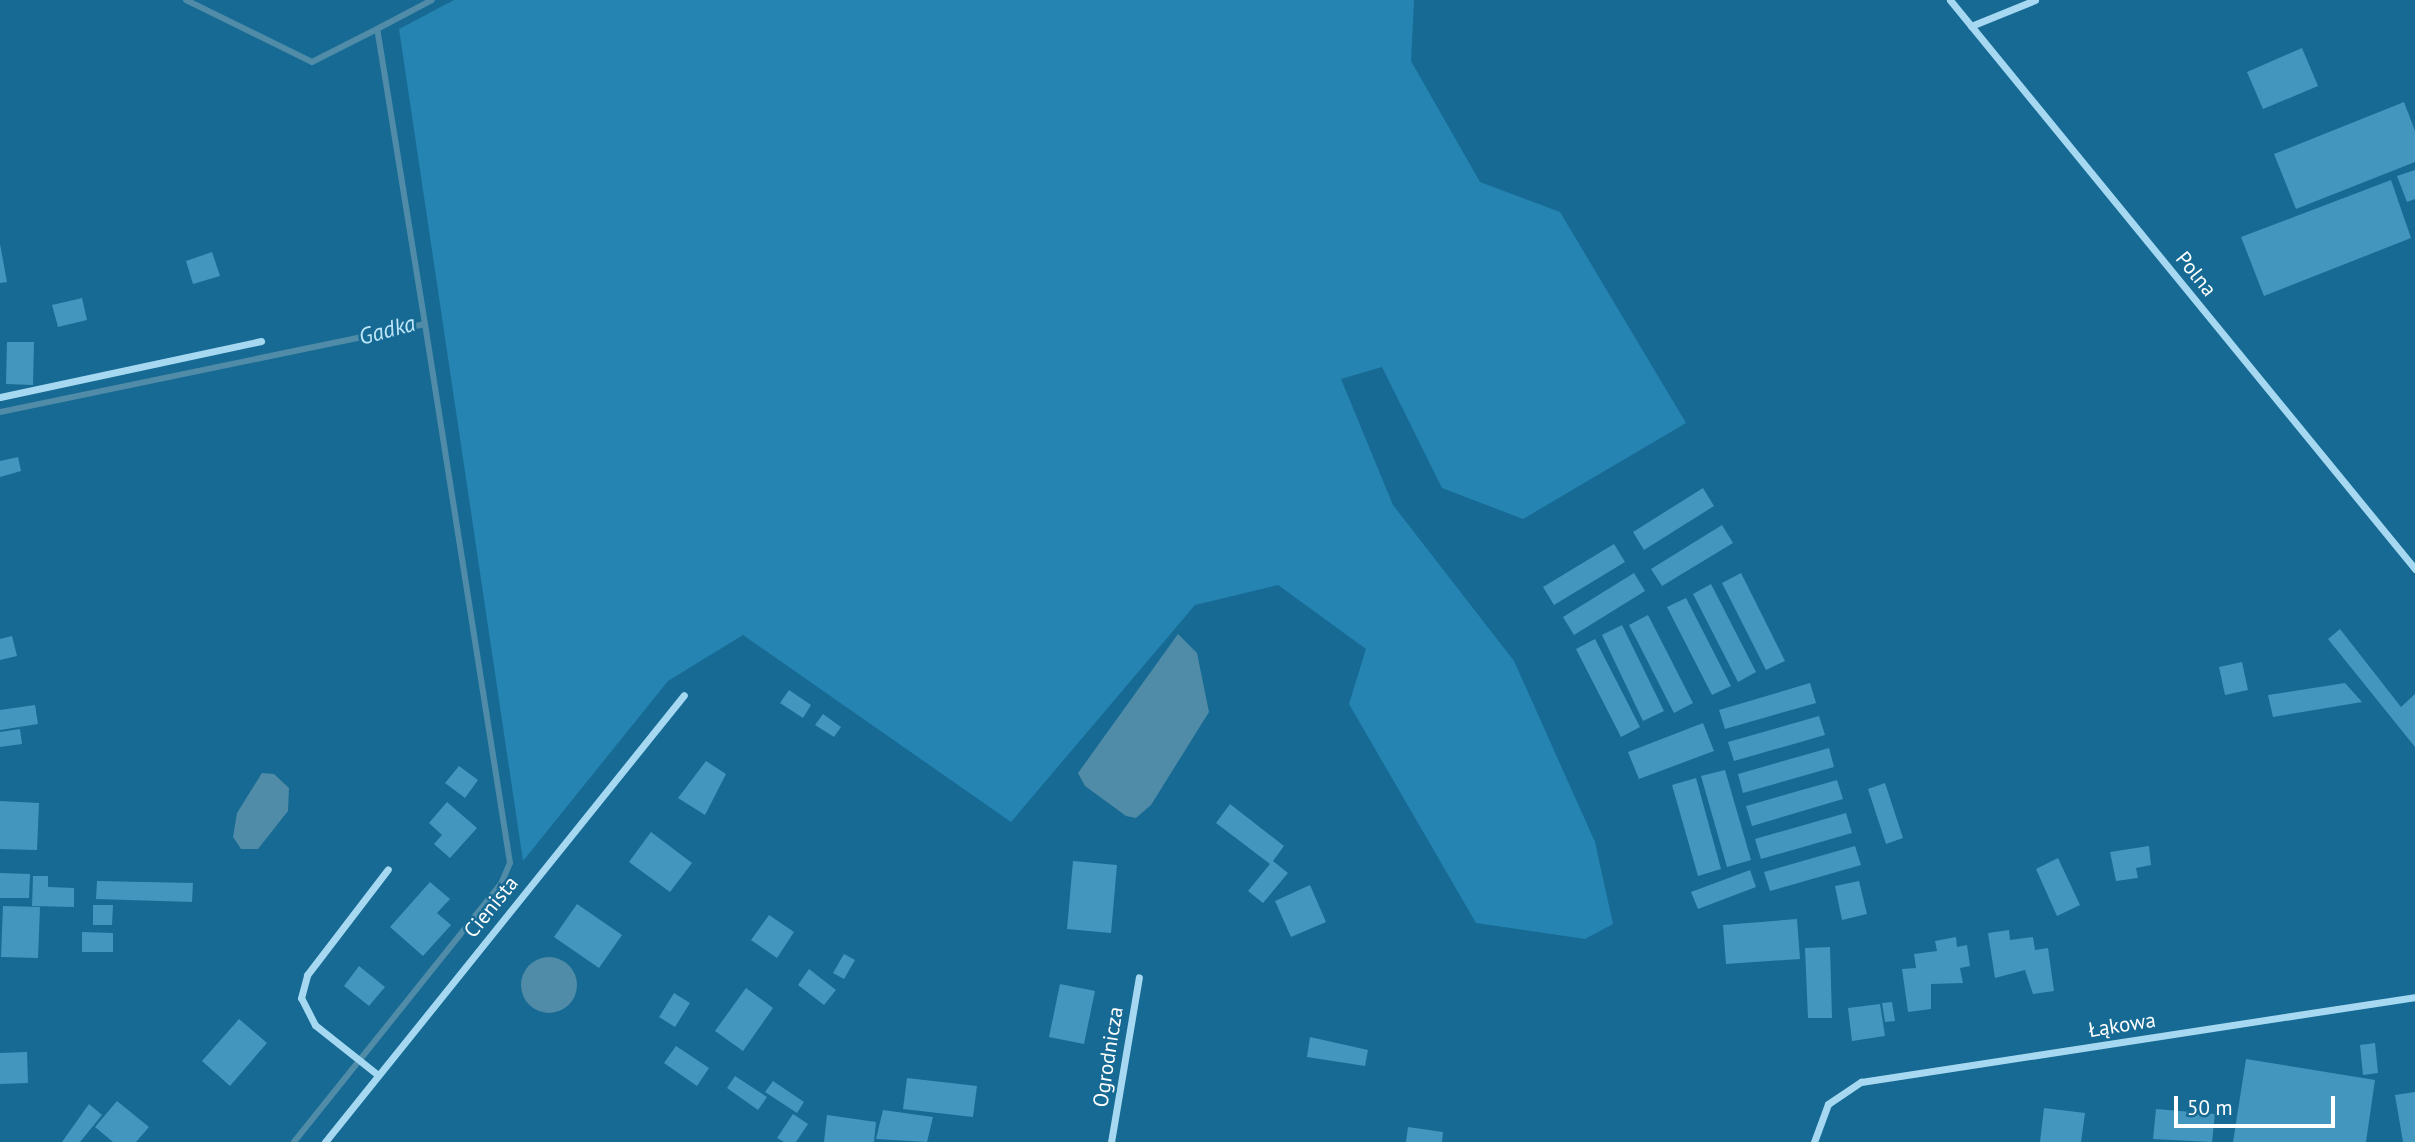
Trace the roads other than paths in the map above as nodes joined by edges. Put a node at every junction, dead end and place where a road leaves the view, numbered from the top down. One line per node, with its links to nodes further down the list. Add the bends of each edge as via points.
1 (1950, 0): 3 (street, Polna)
2 (2035, 0): 3 (street)
3 (1970, 26): 6 (street, Polna)
4 (261, 341): 5 (street)
5 (0, 397)
6 (2415, 569)
7 (684, 695): 11 (street, Cienista)
8 (388, 869): 11 (street, via 307,975 301,999 315,1025)
9 (1139, 977): 13 (street, Ogrodnicza)
10 (2415, 997): 14 (street, Łąkowa, via 1861,1082 1837,1095 1822,1114)
11 (378, 1075): 12 (street, Cienista)
12 (325, 1142)
13 (1111, 1142)
14 (1814, 1142)

